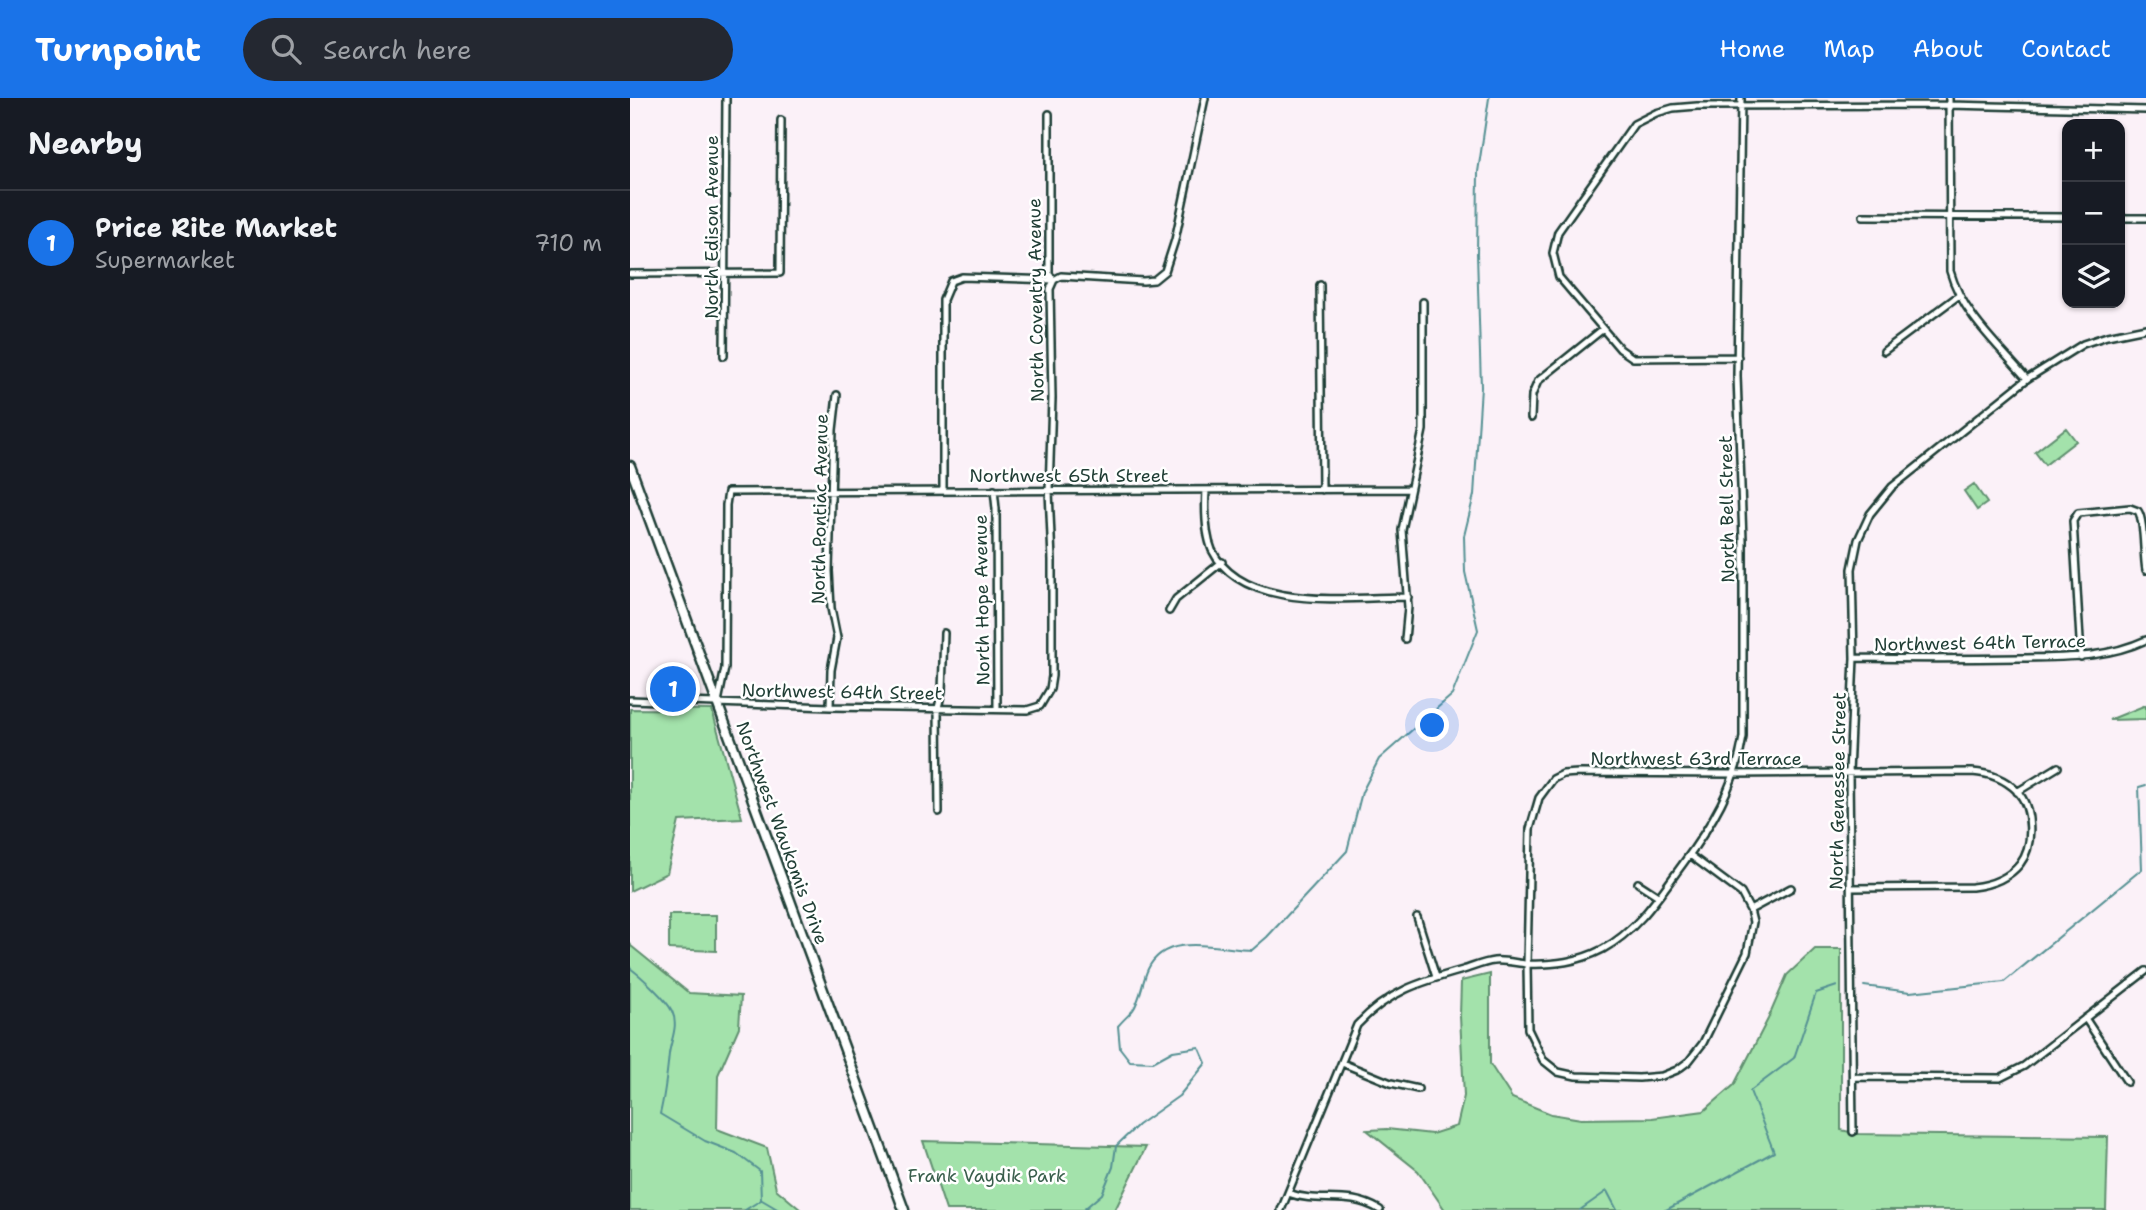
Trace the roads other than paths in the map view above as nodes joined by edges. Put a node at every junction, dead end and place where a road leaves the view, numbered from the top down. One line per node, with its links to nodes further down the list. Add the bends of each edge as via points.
1 (726, 98): 15 (street, North Edison Avenue)
2 (1205, 98): 16 (street, via 1165,271 1143,281 1061,276)
3 (1741, 98): 5 (street, North Bell Street)
4 (1949, 102): 5 (street); 6 (street); 9 (street)
5 (1741, 106): 21 (street, via 1673,108 1634,124 1558,232 1553,253 1559,277); 24 (street, North Bell Street)
6 (2146, 110)
7 (1049, 114): 16 (street, North Coventry Avenue, via 1049,274)
8 (781, 120): 15 (street, via 780,273)
9 (1949, 215): 10 (street); 11 (street); 18 (street, via 1950,271)
10 (1863, 216)
11 (2062, 217)
12 (2125, 218): 13 (street)
13 (2146, 218)
14 (630, 274): 15 (street)
15 (727, 274): 23 (street, North Edison Avenue)
16 (1054, 281): 34 (street, via 962,277 951,281 943,300); 35 (street, North Coventry Avenue, via 1050,289)
17 (1320, 285): 32 (street)
18 (1958, 296): 22 (street); 25 (street)
19 (1423, 302): 29 (street, via 1423,429)
20 (2146, 328): 25 (street, North Genessee Street, via 2083,344)
21 (1603, 329): 24 (street, via 1633,358); 27 (street, via 1538,381)
22 (1884, 351)
23 (724, 356)
24 (1738, 357): 53 (street, North Bell Street, via 1743,737)
25 (2027, 379): 44 (street, North Genessee Street, via 1912,470 1880,500 1865,523 1852,569)
26 (837, 395): 33 (street, North Pontiac Avenue)
27 (1531, 418)
28 (630, 466): 47 (main road, Northwest Waukomis Drive)
29 (1410, 489): 32 (street, Northwest 65th Street); 38 (street, via 1402,530)
30 (994, 490): 34 (street, Northwest 65th Street); 35 (street, Northwest 65th Street); 50 (street, North Hope Avenue)
31 (1206, 490): 32 (street, Northwest 65th Street); 35 (street, Northwest 65th Street); 36 (street, via 1212,548)
32 (1322, 490)
33 (832, 491): 34 (street, Northwest 65th Street); 47 (street, Northwest 65th Street, via 728,492 725,668); 48 (street, North Pontiac Avenue, via 831,608 837,638)
34 (943, 491)
35 (1049, 491): 45 (street, North Coventry Avenue, via 1052,676)
36 (1222, 562): 38 (street, via 1245,582 1274,595); 39 (street, via 1175,598)
37 (2146, 570): 43 (street, via 2141,515 2134,509 2078,513 2073,521)
38 (1408, 597): 41 (street)
39 (1169, 611)
40 (944, 633): 49 (street)
41 (1405, 639)
42 (2146, 640): 43 (street, Northwest 64th Terrace, via 2117,652)
43 (2081, 657): 44 (street, Northwest 64th Terrace)
44 (1854, 658): 52 (street, North Genessee Street)
45 (1047, 695): 50 (street, Northwest 64th Street, via 1040,706 1027,710)
46 (630, 700): 47 (street, Northwest 64th Street)
47 (717, 704): 48 (street, Northwest 64th Street); 73 (main road, Northwest Waukomis Drive)
48 (830, 707): 49 (street, Northwest 64th Street)
49 (938, 708): 50 (street, Northwest 64th Street); 55 (street)
50 (998, 709)
51 (2058, 767): 54 (street)
52 (1850, 773): 53 (street, Northwest 63rd Terrace); 54 (street, Northwest 63rd Terrace, via 1980,772); 59 (street, North Genessee Street)
53 (1734, 774): 56 (street, North Bell Street, via 1718,811); 63 (street, Northwest 63rd Terrace, via 1563,774 1553,779 1539,798 1530,829)
54 (2017, 792): 59 (street, via 2027,809 2028,847 2021,864 2006,877 1972,887)
55 (939, 812)
56 (1690, 855): 60 (street, North Bell Street); 61 (street, via 1741,893)
57 (1638, 883): 60 (street)
58 (1791, 888): 61 (street)
59 (1851, 888): 68 (street, North Genessee Street)
60 (1658, 896): 63 (street, North Bell Street, via 1638,923 1603,949 1558,964)
61 (1750, 910): 63 (street, Northwest 63rd Terrace, via 1753,922 1747,953 1703,1043 1689,1061 1662,1076 1576,1076 1558,1072 1543,1060 1528,1029)
62 (1417, 917): 65 (street)
63 (1527, 964): 65 (street, North Bell Street, via 1494,961)
64 (2146, 971): 66 (street)
65 (1436, 977): 67 (street, North Bell Street, via 1385,998 1357,1025)
66 (2085, 1018): 68 (street, via 2024,1066 2000,1078); 69 (street)
67 (1342, 1063): 70 (street); 72 (street)
68 (1853, 1077): 71 (street, North Genessee Street)
69 (2127, 1082)
70 (1418, 1089)
71 (1853, 1132)
72 (1289, 1193): 74 (street); 75 (street, via 1355,1199)
73 (904, 1210)
74 (1281, 1210)
75 (1380, 1210)

